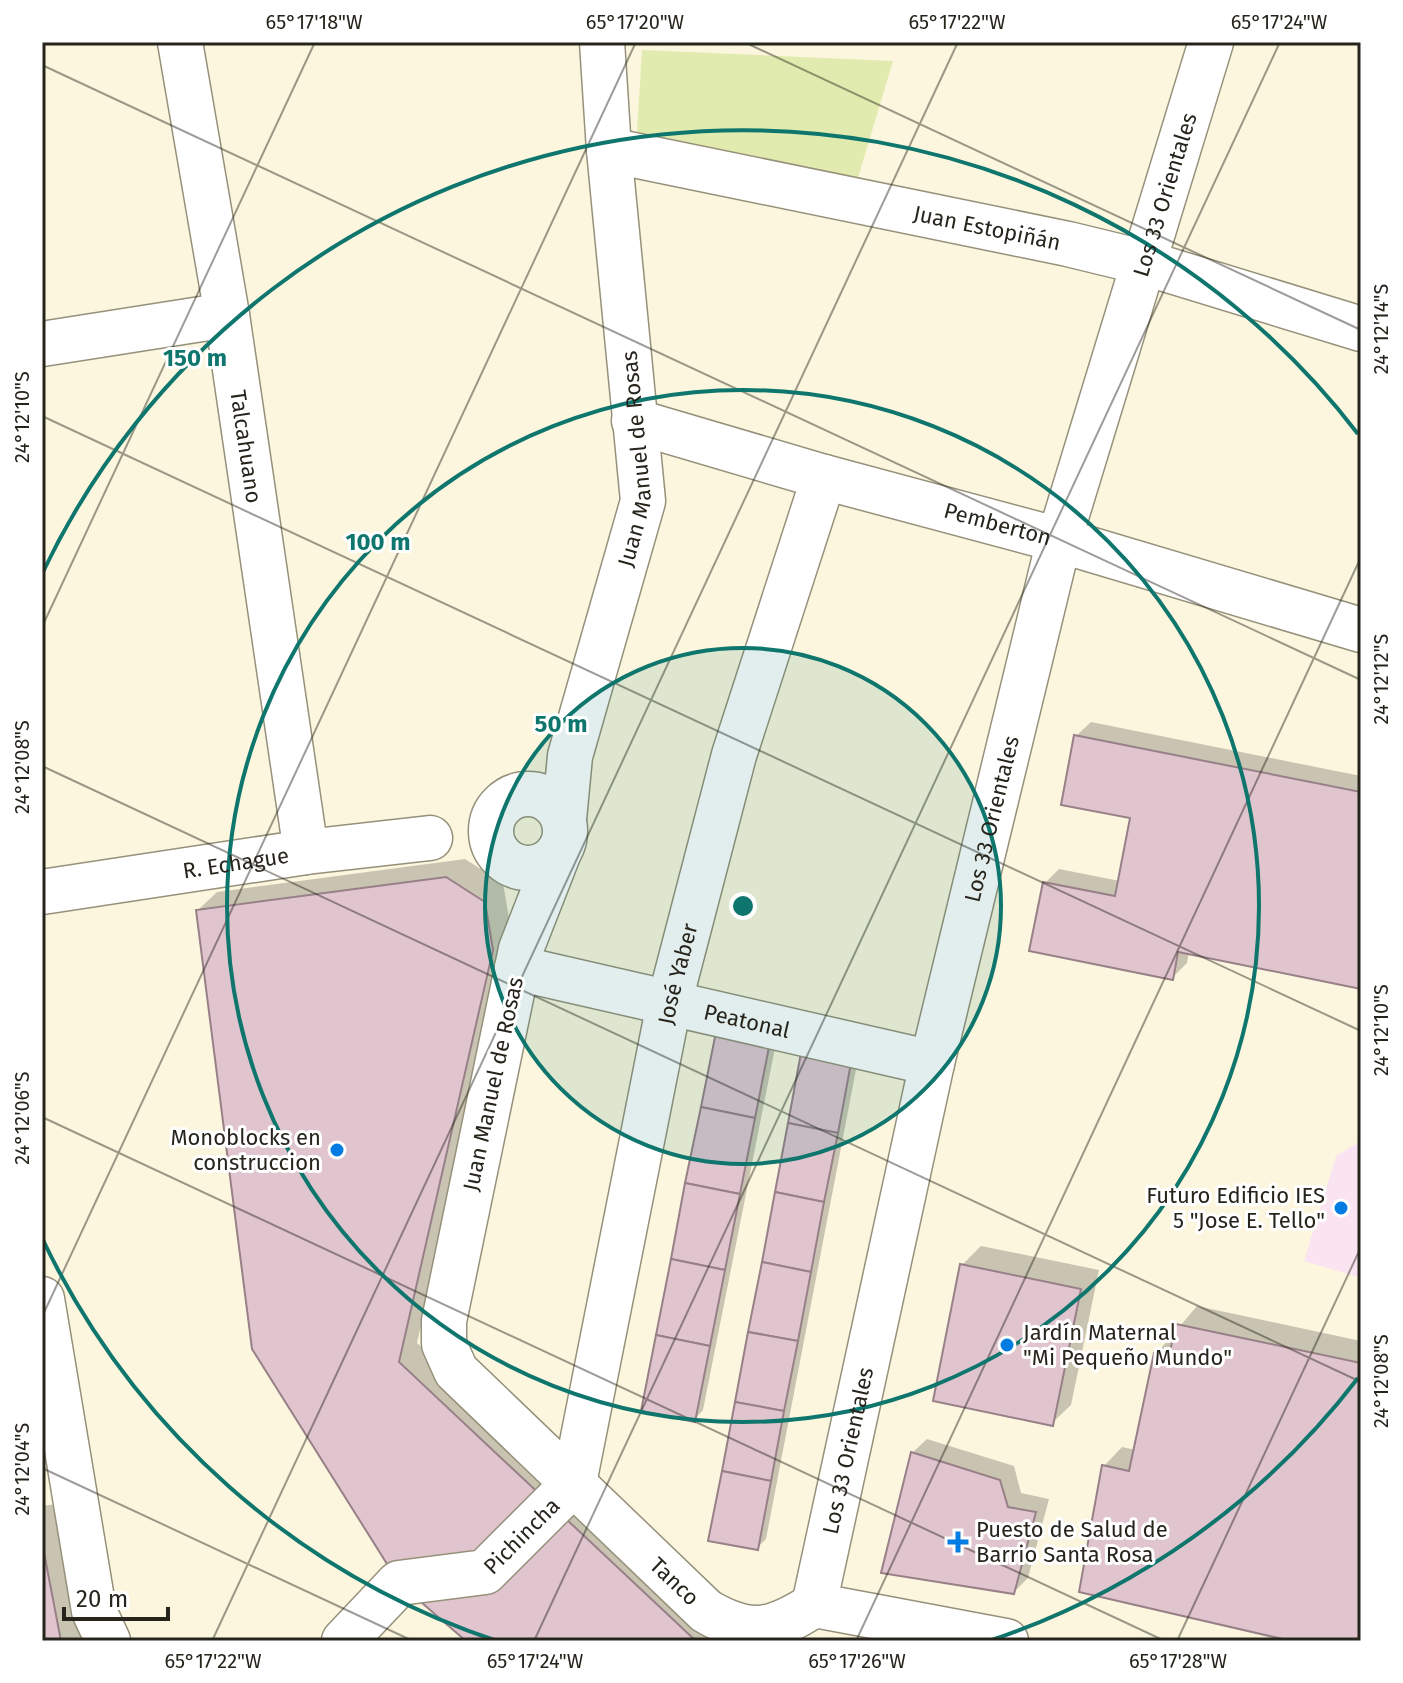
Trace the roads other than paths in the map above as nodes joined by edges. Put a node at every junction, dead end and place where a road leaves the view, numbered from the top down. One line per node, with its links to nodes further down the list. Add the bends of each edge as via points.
1 (180, 42): 6 (street, Talcahuano)
2 (602, 42): 4 (street, Juan Manuel de Rosas)
3 (1211, 42): 5 (street, Los 33 Orientales)
4 (609, 150): 5 (street, Juan Estopiñán); 9 (street, Juan Manuel de Rosas)
5 (1142, 262): 7 (street, Juan Estopiñán); 11 (street, Los 33 Orientales)
6 (227, 315): 8 (street); 16 (street, Talcahuano)
7 (1361, 329)
8 (42, 344)
9 (634, 421): 10 (street, Pemberton); 13 (street, Juan Manuel de Rosas, via 643,501)
10 (824, 477): 11 (street, Pemberton); 19 (street, José Yaber, via 734,755)
11 (1059, 540): 12 (street, Pemberton); 20 (street, Los 33 Orientales)
12 (1361, 630)
13 (570, 756): 14 (street); 15 (street, Juan Manuel de Rosas)
14 (502, 828): 15 (street, via 517,867 541,867); 15 (street, via 522,794 536,795 557,807); 16 (street, R. Echague); 18 (street)
15 (561, 836): 18 (street, Juan Manuel de Rosas)
16 (306, 852): 17 (street, R. Echague)
17 (42, 892)
18 (519, 958): 19 (street, Peatonal); 22 (street, Juan Manuel de Rosas)
19 (669, 1004): 20 (street, Peatonal); 23 (street, José Yaber)
20 (932, 1063): 25 (street, Los 33 Orientales)
21 (42, 1299): 24 (street)
22 (444, 1321): 23 (street, Tanco, via 444,1344 456,1371)
23 (574, 1483): 25 (street, Tanco, via 706,1611 726,1623 759,1631); 27 (street, Pichincha, via 485,1572 399,1583)
24 (57, 1489): 26 (street)
25 (814, 1605): 28 (street)
26 (108, 1641)
27 (344, 1641)
28 (1006, 1641)

